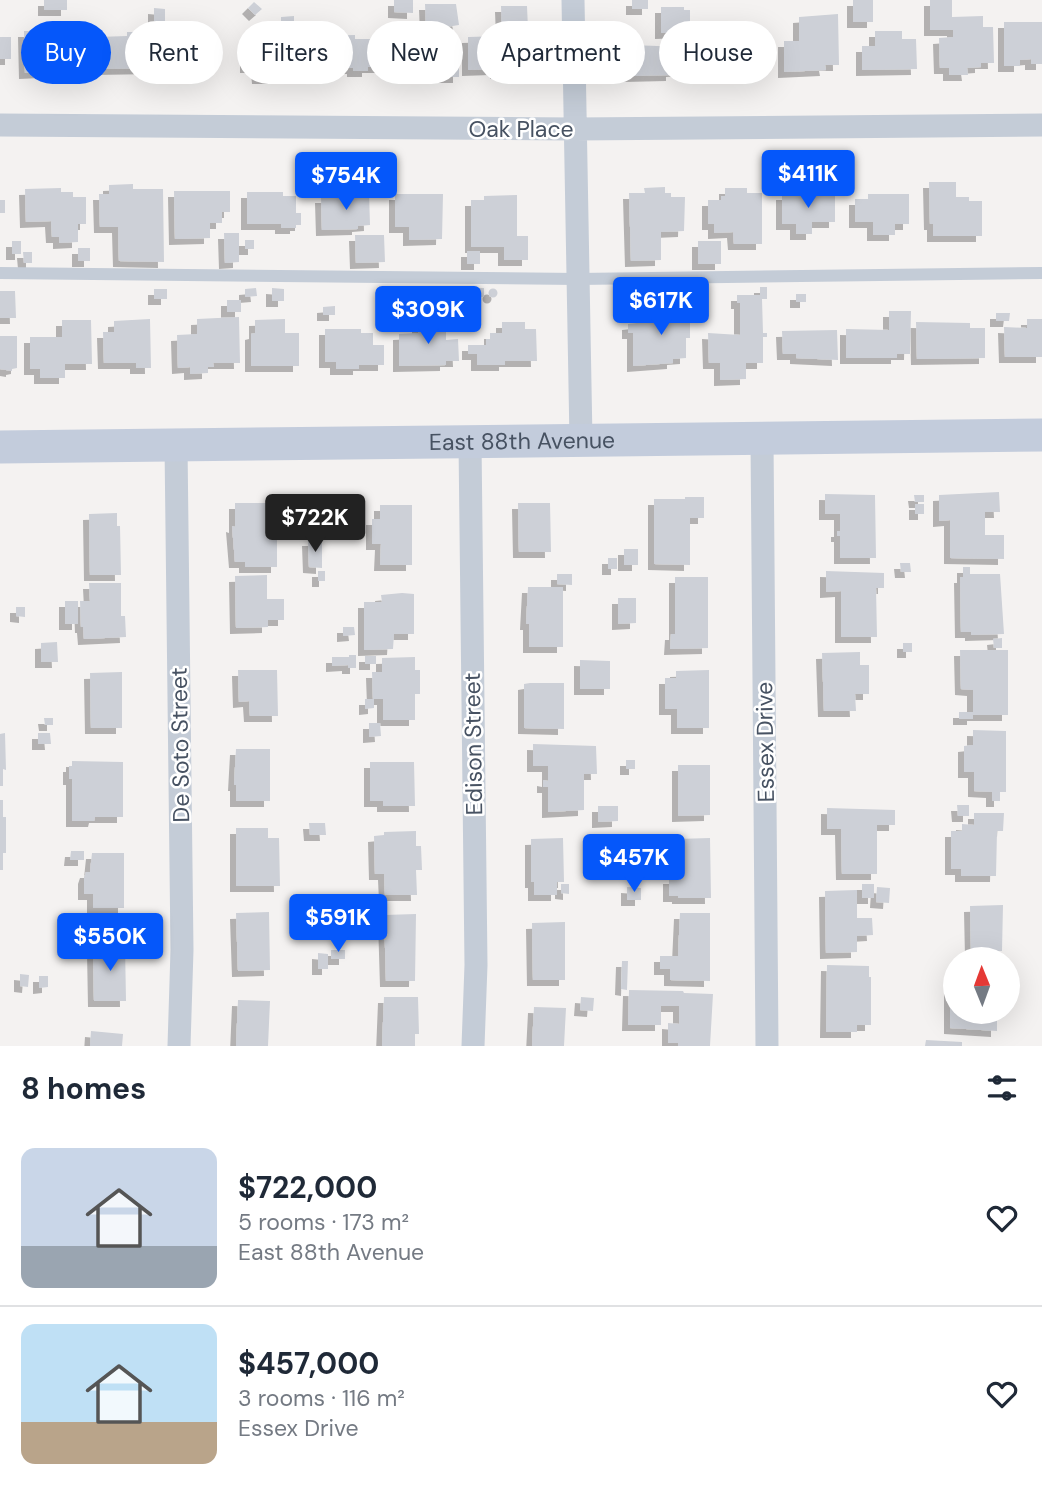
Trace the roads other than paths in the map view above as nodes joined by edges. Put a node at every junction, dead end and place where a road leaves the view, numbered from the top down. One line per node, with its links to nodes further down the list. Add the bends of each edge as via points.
1 (573, 0): 4 (street)
2 (0, 125): 4 (street, Oak Place)
3 (1042, 125): 4 (street, Oak Place)
4 (575, 130): 7 (street)
5 (0, 273): 7 (lane)
6 (1042, 273): 7 (lane)
7 (578, 279): 10 (street)
8 (1042, 435): 9 (main road, East 88th Avenue)
9 (762, 439): 10 (main road, East 88th Avenue); 16 (street, Essex Drive)
10 (581, 440): 11 (main road, East 88th Avenue)
11 (470, 442): 12 (main road, East 88th Avenue); 15 (street, Edison Street)
12 (176, 445): 13 (main road, East 88th Avenue); 14 (street, De Soto Street, via 183,950)
13 (0, 447)
14 (179, 1046)
15 (473, 1046)
16 (768, 1046)

